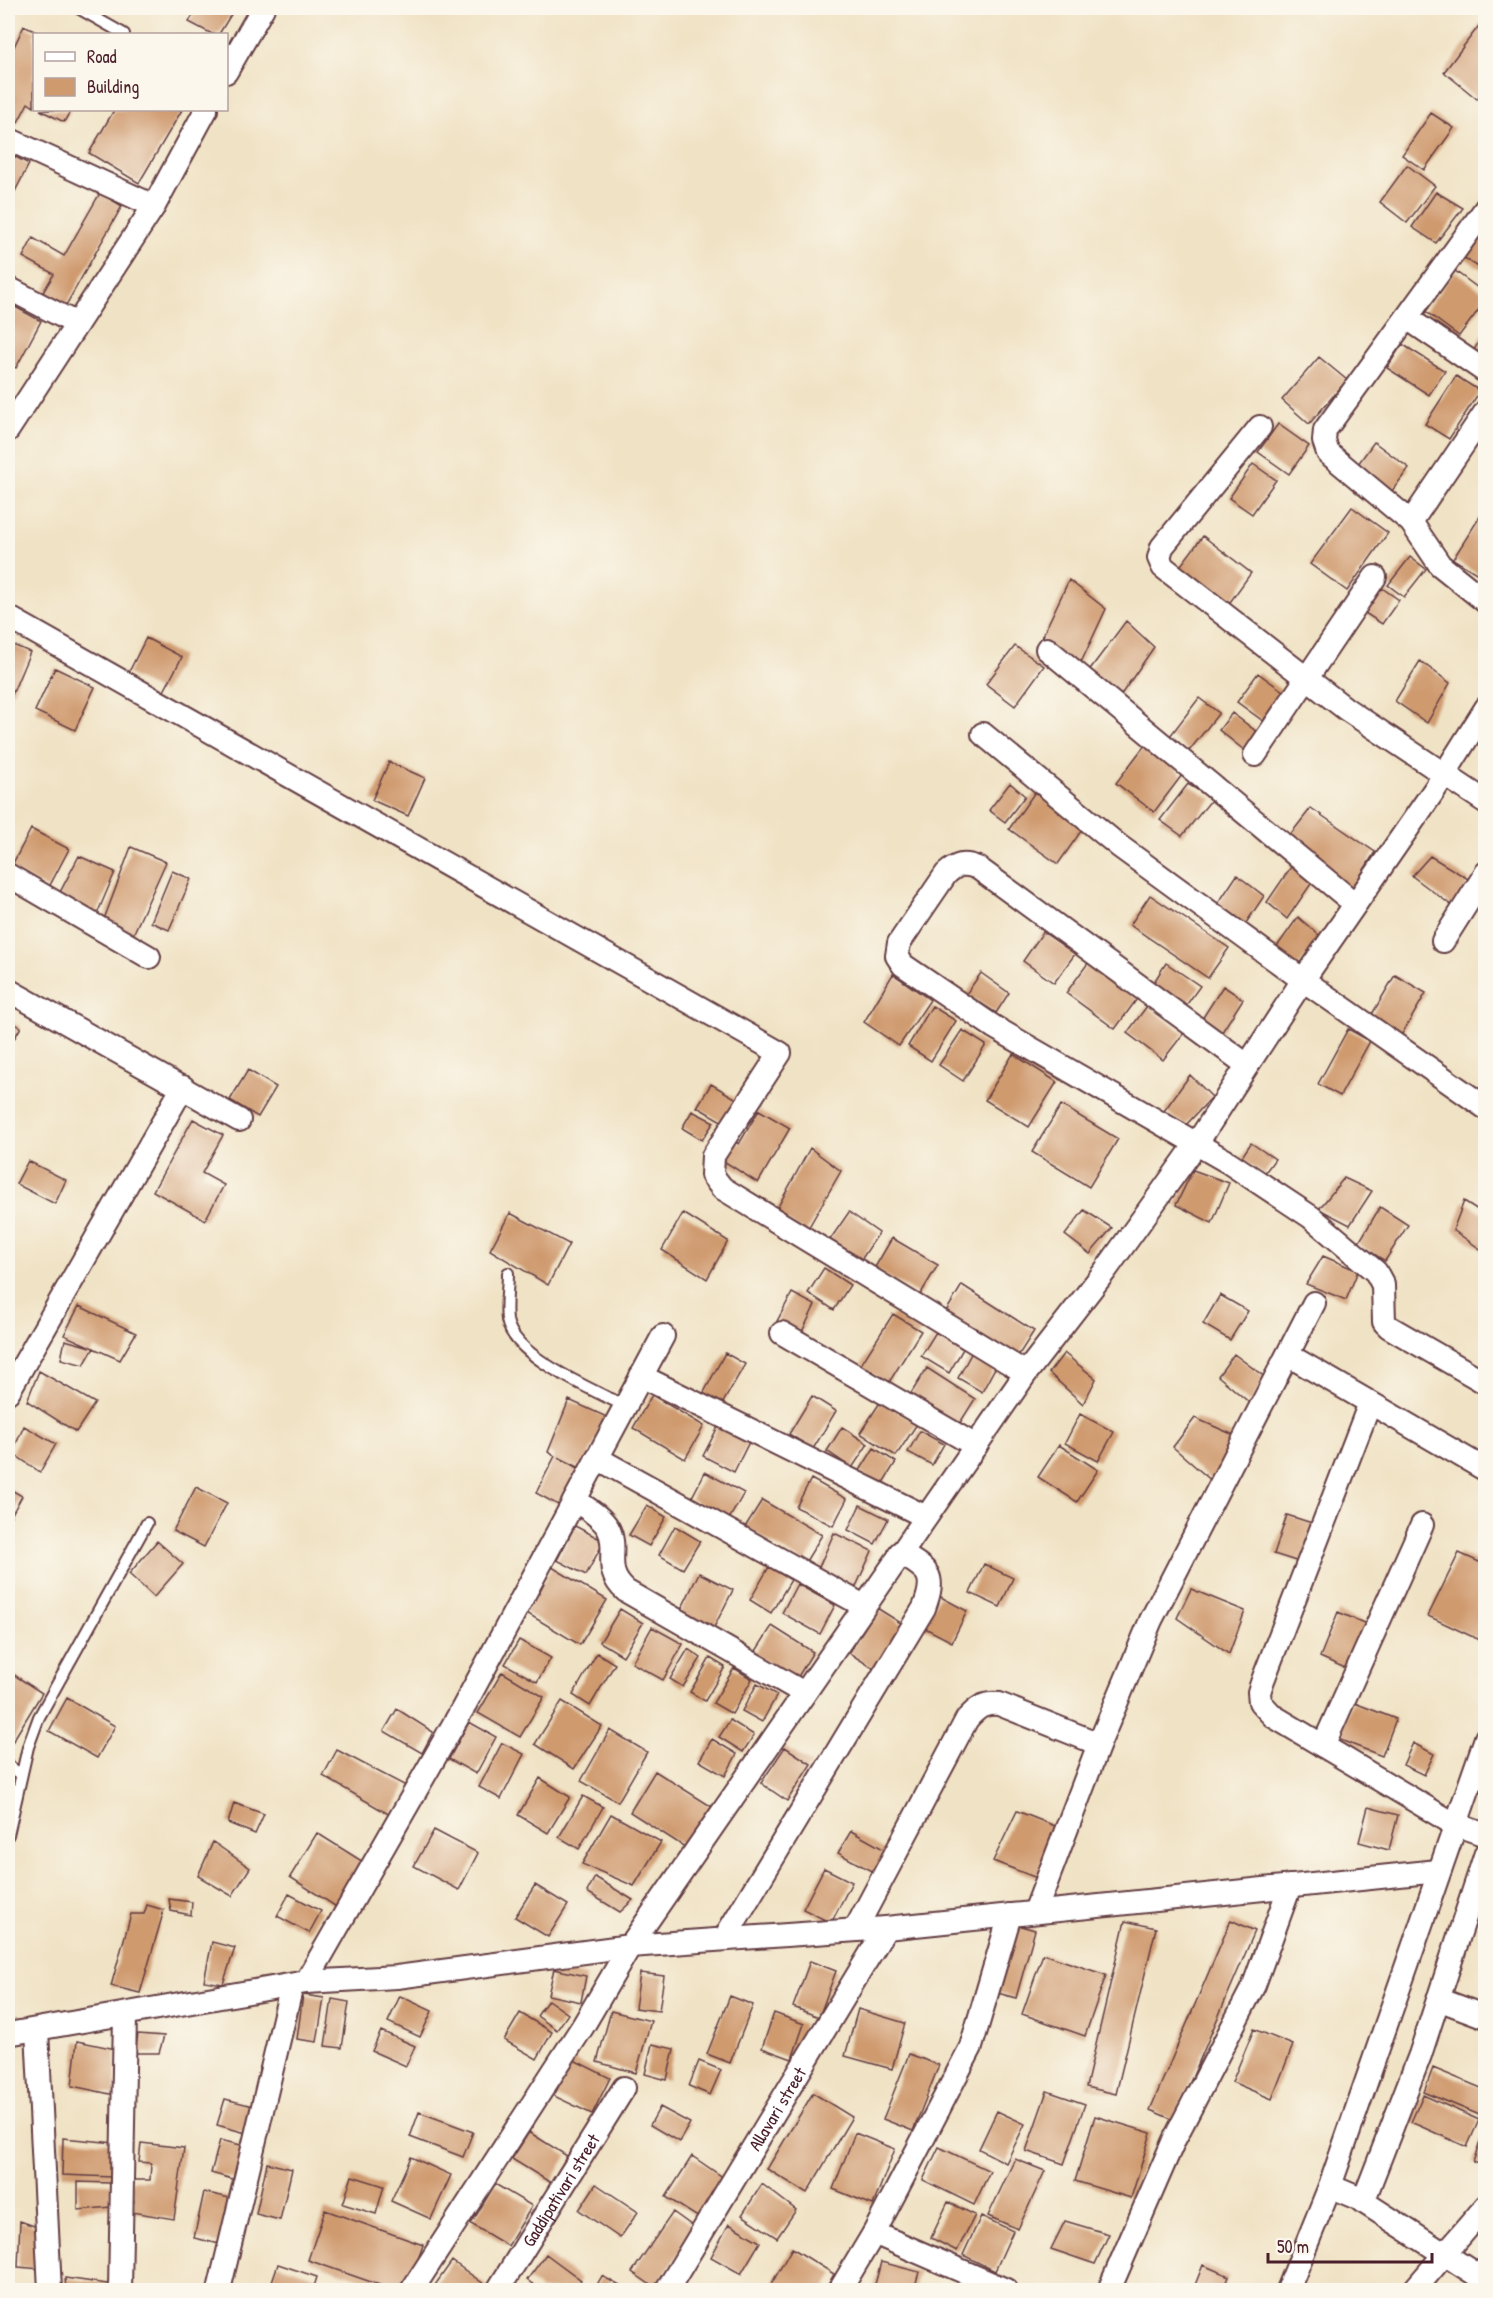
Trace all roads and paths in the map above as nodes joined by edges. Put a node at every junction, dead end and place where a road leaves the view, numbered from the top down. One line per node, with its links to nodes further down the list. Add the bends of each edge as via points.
1 (78, 8): 3 (lane)
2 (263, 8): 4 (street)
3 (122, 33)
4 (228, 69)
5 (205, 111): 7 (street)
6 (8, 139): 7 (street)
7 (154, 206): 11 (street)
8 (1485, 208): 10 (street)
9 (8, 288): 11 (street)
10 (1407, 318): 12 (street); 16 (street, via 1325,430 1324,441 1328,453)
11 (77, 324): 14 (street)
12 (1485, 372)
13 (1485, 411): 16 (street)
14 (11, 418)
15 (1260, 427): 21 (street, via 1169,538 1159,558 1163,567)
16 (1411, 522): 18 (street, via 1440,565)
17 (1375, 577): 21 (street)
18 (1485, 602)
19 (8, 617): 44 (street, via 780,1053 712,1156 712,1175 722,1188)
20 (1047, 649): 29 (street)
21 (1307, 678): 24 (street); 25 (street)
22 (1485, 708): 25 (street)
23 (983, 734): 32 (street, via 1119,846)
24 (1255, 755)
25 (1444, 775): 26 (street); 29 (street)
26 (1485, 802)
27 (1485, 873): 30 (street)
28 (8, 875): 31 (street)
29 (1355, 904): 32 (street)
30 (1443, 941)
31 (149, 957)
32 (1303, 980): 34 (street); 36 (street)
33 (8, 990): 35 (street)
34 (1247, 1065): 38 (street); 38 (street, via 966,863 945,874 899,943 897,956 903,965 977,1017)
35 (183, 1087): 37 (street); 47 (street)
36 (1485, 1108)
37 (239, 1120)
38 (1197, 1143): 44 (street, via 1106,1271); 46 (street, via 1311,1217 1376,1272 1383,1285 1384,1322 1389,1327)
39 (508, 1273): 49 (lane, via 507,1321 531,1355)
40 (1314, 1304): 43 (street)
41 (782, 1333): 50 (street)
42 (663, 1336): 45 (street)
43 (1288, 1355): 48 (street); 61 (street, via 1161,1598)
44 (1026, 1373): 50 (street)
45 (641, 1376): 49 (street); 54 (street)
46 (1485, 1383)
47 (8, 1392)
48 (1370, 1403): 52 (street); 62 (street, via 1259,1692 1265,1710)
49 (625, 1406): 51 (street)
50 (976, 1446): 54 (street)
51 (597, 1458): 53 (street); 58 (street)
52 (1485, 1470)
53 (575, 1500): 59 (street, via 608,1528 616,1582 626,1591); 75 (street, via 463,1708)
54 (926, 1517): 57 (street)
55 (147, 1523): 64 (lane, via 39,1717)
56 (1422, 1525): 62 (street)
57 (900, 1553): 58 (street); 73 (street, via 929,1573 932,1581 924,1608)
58 (864, 1606): 59 (street)
59 (804, 1693): 74 (street)
60 (1485, 1738): 66 (street)
61 (1099, 1744): 69 (street); 72 (street, via 999,1704 990,1703 975,1710)
62 (1323, 1746): 66 (street)
63 (8, 1766): 64 (lane)
64 (21, 1774): 65 (lane)
65 (8, 1835)
66 (1475, 1835): 67 (street); 76 (street)
67 (1438, 1870): 68 (street); 82 (street)
68 (1290, 1886): 69 (street); 95 (street, via 1254,1985 1174,2140)
69 (1035, 1912): 70 (street)
70 (1010, 1915): 71 (street); 84 (street, via 971,2047)
71 (886, 1928): 72 (street); 92 (street, Allavari street)
72 (855, 1930): 73 (street)
73 (724, 1939): 74 (street)
74 (630, 1946): 75 (street, via 398,1977); 90 (street, via 583,2026)
75 (299, 1983): 77 (street); 89 (street)
76 (1438, 1999): 78 (street); 82 (street, via 1420,2055)
77 (125, 2014): 79 (street); 88 (street)
78 (1485, 2017)
79 (37, 2030): 80 (street); 87 (street)
80 (8, 2034)
81 (624, 2088): 91 (street, Gaddipativari street)
82 (1347, 2194): 85 (street); 96 (street)
83 (1485, 2206): 85 (street)
84 (874, 2234): 93 (street); 94 (street)
85 (1444, 2256): 86 (street); 97 (street)
86 (1485, 2281)
87 (50, 2290)
88 (120, 2290)
89 (219, 2290)
90 (412, 2290)
91 (498, 2290)
92 (667, 2290)
93 (840, 2290)
94 (1006, 2290)
95 (1109, 2290)
96 (1288, 2290)
97 (1414, 2290)

